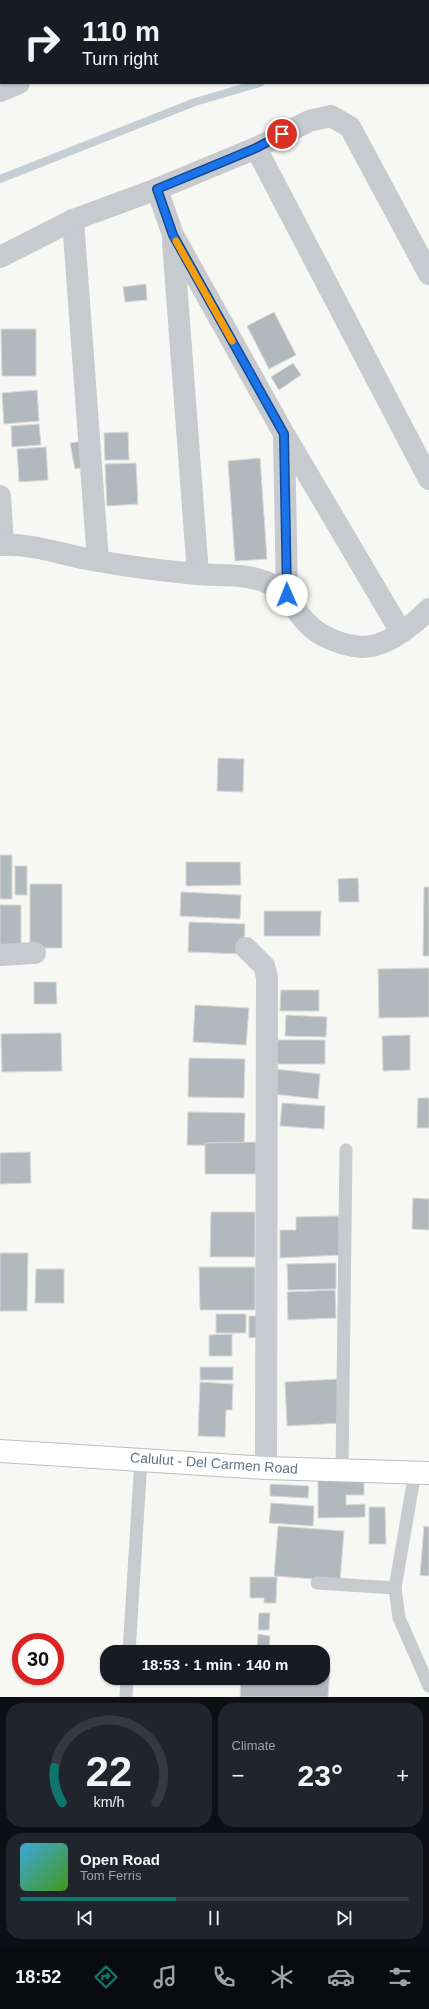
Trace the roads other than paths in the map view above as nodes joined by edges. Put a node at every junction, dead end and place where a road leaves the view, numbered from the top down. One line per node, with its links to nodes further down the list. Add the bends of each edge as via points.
1 (17, 84): 2 (street)
2 (0, 91)
3 (256, 148): 4 (street); 8 (street, via 309,121 331,116 350,127); 10 (street)
4 (157, 189): 5 (street); 6 (street)
5 (73, 220): 7 (street); 13 (street)
6 (173, 235): 9 (street); 14 (street)
7 (0, 257)
8 (429, 274)
9 (284, 434): 15 (street); 17 (street)
10 (429, 479)
11 (0, 496): 12 (street)
12 (2, 545): 13 (street, via 23,545)
13 (98, 561): 14 (street)
14 (198, 574): 15 (street, via 247,576 267,582)
15 (287, 595): 17 (street, via 308,624 331,639 354,647 372,647)
16 (429, 609): 17 (street, via 414,624)
17 (401, 632)
18 (246, 948): 24 (street, via 264,966 267,977)
19 (35, 953): 20 (street)
20 (0, 955)
21 (346, 1150): 25 (lane)
22 (0, 1451): 23 (main road, Calulut - Del Carmen Road)
23 (141, 1459): 24 (main road, Calulut - Del Carmen Road); 29 (lane)
24 (266, 1468): 25 (main road, Calulut - Del Carmen Road)
25 (342, 1471): 26 (main road, Calulut - Del Carmen Road)
26 (422, 1473): 28 (lane)
27 (317, 1583): 28 (lane)
28 (395, 1588): 31 (lane, via 399,1618)
29 (129, 1645)
30 (127, 1685): 32 (lane)
31 (429, 1686)
32 (126, 1697)

